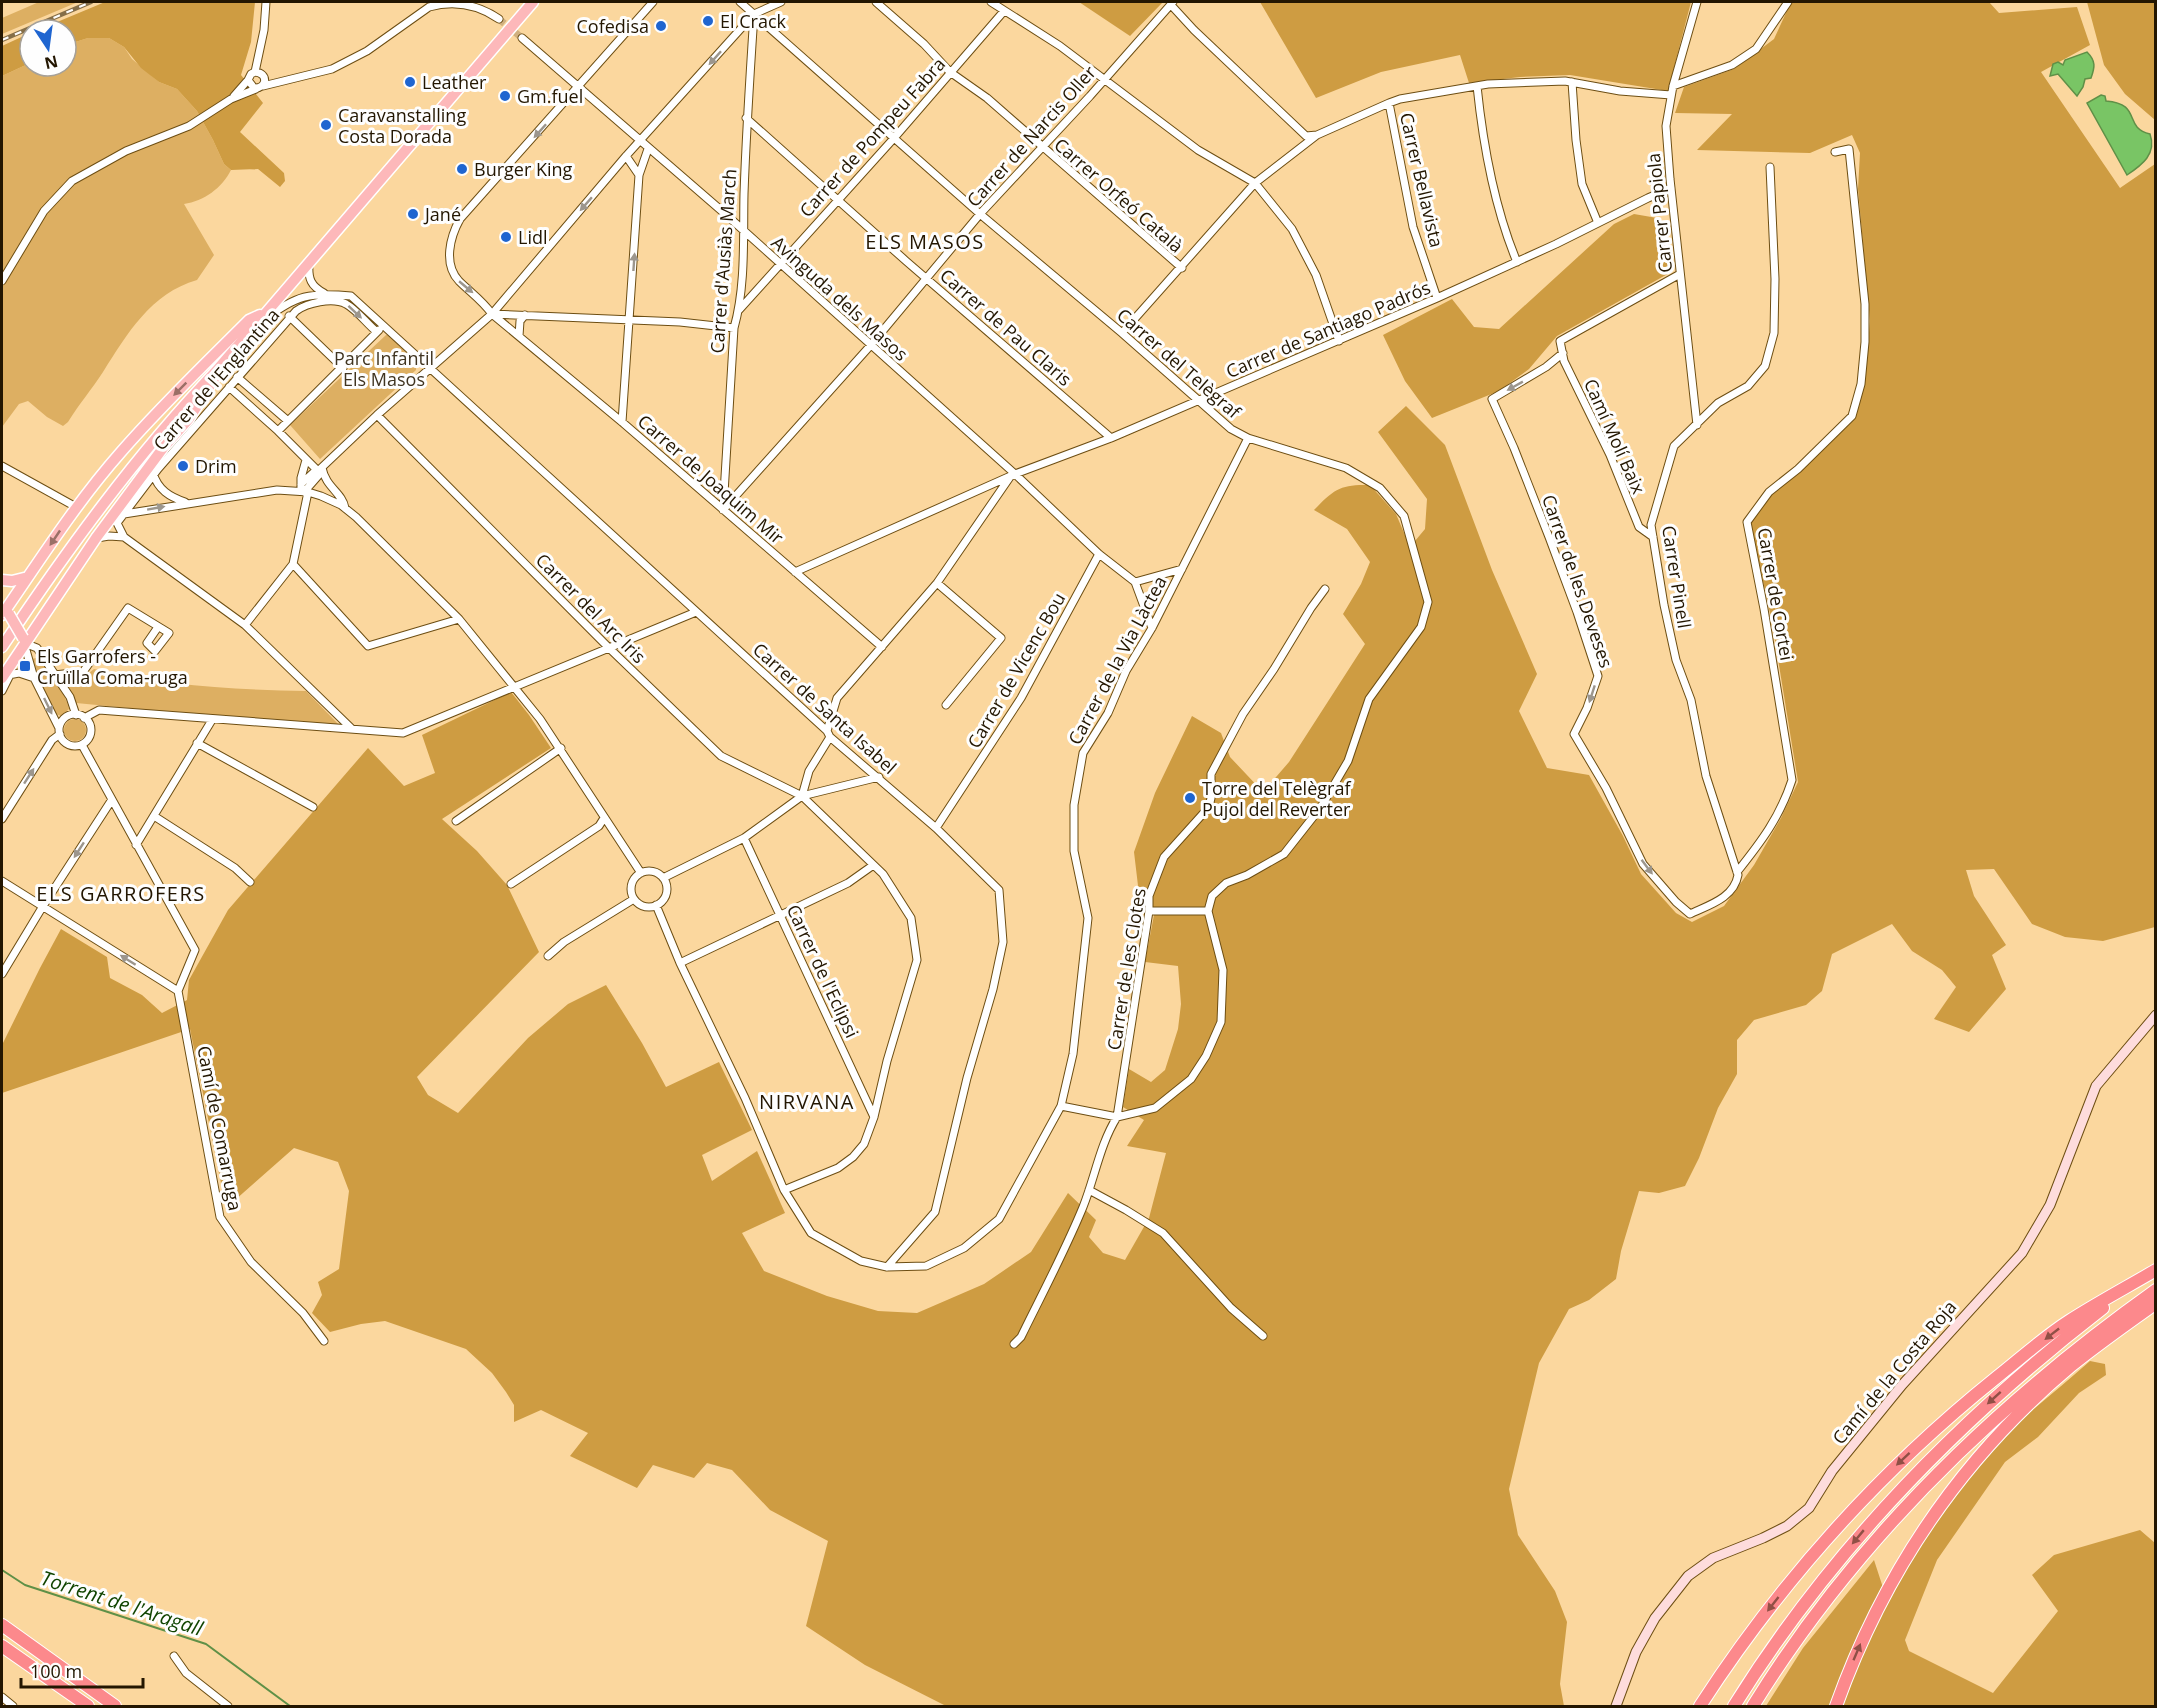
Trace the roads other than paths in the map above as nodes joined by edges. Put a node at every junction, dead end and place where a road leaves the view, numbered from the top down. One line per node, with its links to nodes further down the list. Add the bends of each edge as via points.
1 (266, 2): 16 (street)
2 (447, 2): 14 (street, via 472,3); 21 (street, via 426,10 367,51 332,69)
3 (533, 2): 44 (main road)
4 (653, 2): 22 (street)
5 (740, 2): 13 (street, Carrer del Telègraf)
6 (782, 2): 13 (street)
7 (876, 2): 17 (street, Carrer Orfeó Català)
8 (991, 2): 12 (street)
9 (1697, 2): 24 (street, Carrer Papiola)
10 (1788, 2): 24 (street, via 1756,49 1732,65)
11 (1172, 3): 18 (street, Carrer de Narcis Oller); 29 (street, via 1194,30 1306,136)
12 (1004, 11): 17 (street, Carrer de Pompeu Fabra); 18 (street)
13 (754, 14): 28 (street, Carrer d'Ausiàs March); 30 (street, Carrer del Telègraf); 31 (street, one-way to 31)
14 (499, 19)
15 (522, 38): 22 (street, Avinguda dels Masos)
16 (255, 72): 19 (street); 21 (street, via 262,74)
17 (950, 72): 30 (street, Carrer de Pompeu Fabra); 32 (street, Carrer Orfeó Català, via 987,98)
18 (1104, 79): 32 (street, Carrer de Narcis Oller); 38 (street, via 1198,150)
19 (248, 80): 21 (street, via 251,87); 26 (street)
20 (1572, 82): 23 (street); 25 (street); 42 (street, via 1582,184)
21 (262, 84): 26 (street)
22 (578, 86): 31 (street, Avinguda dels Masos); 55 (street, Carrer de Joaquim Mir, one-way to 55, via 456,228 449,263 457,279)
23 (1477, 86): 27 (street); 45 (street, via 1497,202)
24 (1673, 86): 25 (street, Carrer Papiola)
25 (1671, 95): 39 (street, Carrer Papiola, via 1666,126)
26 (231, 99): 50 (street, via 189,126 126,151 72,181 44,212)
27 (1389, 103): 29 (street); 52 (street, Carrer Bellavista, via 1413,227)
28 (746, 118): 40 (street, Carrer de Pau Claris); 43 (street, Carrer d'Ausiàs March)
29 (1317, 135): 38 (street)
30 (895, 137): 40 (street, Carrer de Pompeu Fabra); 41 (street, Carrer del Telègraf)
31 (640, 141): 33 (street, Avinguda dels Masos); 35 (street)
32 (1041, 148): 41 (street, Carrer de Narcis Oller); 47 (street, Carrer Orfeó Català)
33 (648, 149): 37 (street); 43 (street, Avinguda dels Masos)
34 (1835, 152): 143 (street, Carrer de Cortei, via 1849,148 1865,304 1861,384 1852,416 1798,470 1769,492 1747,522 1792,780 1784,804 1762,842)
35 (626, 156): 37 (street); 55 (street, one-way to 55)
36 (1770, 167): 77 (street, Carrer Pinell, via 1774,333 1765,366 1748,387 1718,403)
37 (639, 175): 58 (street, one-way to 37)
38 (1255, 183): 47 (street); 65 (street, via 1292,230 1316,275)
39 (1671, 189): 42 (street, Carrer de Santiago Padrós); 48 (street, Carrer Papiola)
40 (838, 199): 46 (street, Carrer de Pompeu Fabra); 49 (street, Carrer de Pau Claris)
41 (980, 213): 49 (street, Carrer de Narcis Oller); 63 (street, Carrer del Telègraf)
42 (1598, 223): 45 (street, Carrer de Santiago Padrós)
43 (744, 231): 46 (street, Avinguda dels Masos); 53 (street, Carrer d'Ausiàs March)
44 (309, 262): 51 (street, via 310,283); 54 (main road)
45 (1517, 262): 52 (street, Carrer de Santiago Padrós)
46 (779, 263): 53 (street, Carrer de Pompeu Fabra); 66 (street, Avinguda dels Masos)
47 (1182, 268): 63 (street)
48 (1680, 274): 67 (street, Camí Molí Baix, via 1560,341); 77 (street, Carrer Papiola)
49 (927, 277): 66 (street, Carrer de Narcis Oller); 79 (street, Carrer de Pau Claris)
50 (2, 280)
51 (324, 293): 59 (street, Carrer de Santa Isabel, via 286,303); 60 (street, Carrer de Santa Isabel, via 351,296)
52 (1437, 298): 65 (street, Carrer de Santiago Padrós)
53 (739, 310): 61 (street, Carrer d'Ausiàs March)
54 (264, 314): 59 (main road); 89 (main road, one-way to 89, via 249,320 174,395)
55 (492, 314): 56 (street); 64 (street, Carrer de Joaquim Mir); 69 (street)
56 (525, 315): 58 (street); 64 (street, via 520,321)
57 (289, 316): 62 (street, Carrer de l'Englantina, one-way to 62, via 302,306 335,301 348,305); 68 (street); 71 (street, Carrer de l'Englantina)
58 (630, 320): 61 (street); 76 (street)
59 (255, 324): 70 (main road)
60 (383, 326): 62 (street); 69 (street, Carrer de Santa Isabel)
61 (734, 328): 91 (street, Carrer d'Ausiàs March)
62 (377, 332): 68 (street)
63 (1122, 333): 73 (street, Carrer del Telègraf)
64 (519, 336): 76 (street, Carrer de Joaquim Mir)
65 (1339, 341): 73 (street, Carrer de Santiago Padrós)
66 (870, 346): 85 (street, Avinguda dels Masos); 91 (street, Carrer de Narcis Oller)
67 (1563, 353): 95 (street, Camí Molí Baix, via 1639,527); 149 (street, Carrer de les Deveses, one-way to 149, via 1492,399 1532,493 1598,676 1574,734 1643,864 1676,902 1690,914 1720,901)
68 (343, 368): 75 (street)
69 (429, 369): 74 (street); 107 (street, Carrer de Santa Isabel)
70 (217, 370): 82 (main road, via 188,420); 113 (main road, via 103,503)
71 (237, 377): 72 (street, Carrer de l'Englantina); 75 (street)
72 (229, 387): 78 (street); 86 (street, Carrer de l'Englantina)
73 (1200, 400): 79 (street, Carrer de Santiago Padrós); 80 (street, Carrer del Telègraf, via 1231,429)
74 (377, 415): 84 (street); 114 (street, Carrer del Arc Iris)
75 (288, 421): 78 (street)
76 (622, 422): 91 (street, Carrer de Joaquim Mir)
77 (1697, 425): 95 (street, Carrer Pinell, via 1674,446 1651,525)
78 (278, 431): 81 (street)
79 (1111, 438): 85 (street, Carrer de Santiago Padrós)
80 (1248, 438): 99 (street, Carrer de la Via Làctea); 154 (street, Carrer del Telègraf, via 1346,468 1380,488 1404,516 1428,602 1421,627 1369,699 1348,761 1321,807 1284,854 1226,883 1212,896)
81 (306, 460): 84 (street); 87 (street, via 301,477)
82 (151, 465): 86 (street); 93 (main road)
83 (2, 466): 89 (street)
84 (320, 470): 87 (street, via 314,472); 90 (street)
85 (1012, 475): 97 (street, Avinguda dels Masos); 100 (street, Carrer de Santiago Padrós); 104 (street)
86 (154, 477): 88 (street, via 165,492); 92 (street, Carrer de l'Englantina)
87 (303, 490): 88 (street); 90 (street); 98 (street)
88 (188, 503): 92 (street, one-way to 88)
89 (76, 507): 101 (main road, one-way to 101)
90 (345, 509): 108 (street)
91 (723, 510): 100 (street, Carrer de Joaquim Mir)
92 (124, 514): 93 (street, Carrer de l'Englantina)
93 (113, 521): 94 (street); 96 (main road)
94 (124, 537): 96 (street); 109 (street)
95 (1653, 537): 143 (street, Carrer Pinell, via 1676,660 1691,700 1706,776)
96 (96, 538): 112 (main road, via 36,629)
97 (1100, 554): 103 (street, Avinguda dels Masos); 139 (street, Carrer de Vicenc Bou, via 1021,699)
98 (293, 564): 108 (street, via 368,646); 109 (street)
99 (1182, 569): 103 (street); 111 (street, Carrer de la Via Làctea)
100 (795, 572): 115 (street, Carrer de Joaquim Mir)
101 (28, 577): 102 (main road); 106 (main road)
102 (2, 580)
103 (1135, 582): 111 (street)
104 (937, 583): 115 (street); 121 (street, via 1001,638)
105 (1325, 589): 153 (street, Carrer de les Clotes, via 1243,714 1211,774 1209,807 1164,856 1149,896)
106 (4, 610): 112 (main road, bridge)
107 (696, 612): 114 (street); 127 (street, Carrer de Santa Isabel)
108 (459, 620): 119 (street)
109 (245, 625): 125 (street)
110 (158, 627): 116 (street, via 128,608 83,672)
111 (1152, 628): 161 (street, Carrer de la Via Làctea, via 1083,753 1074,805 1074,851 1088,918 1073,1054)
112 (24, 640): 116 (street, via 37,648); 117 (main road); 118 (street)
113 (2, 647)
114 (608, 647): 119 (street); 132 (street, Carrer del Arc Iris, via 721,756)
115 (882, 647): 127 (street, via 837,698)
116 (54, 675): 122 (street, via 70,697)
117 (5, 676): 118 (street, via 25,674); 120 (street)
118 (34, 678): 126 (street, one-way to 126)
119 (513, 688): 125 (street, via 403,733); 130 (street)
120 (2, 691)
121 (946, 705)
122 (76, 715): 123 (street); 126 (street, via 65,718)
123 (84, 718): 124 (street, via 99,710); 129 (street, via 91,730)
124 (212, 720): 125 (street); 128 (street)
125 (351, 728)
126 (60, 731): 129 (street, via 62,740); 137 (street, one-way to 126)
127 (828, 734): 131 (street, Carrer de Santa Isabel); 132 (street, via 809,771)
128 (197, 743): 134 (street); 135 (street)
129 (82, 745): 133 (street)
130 (561, 748): 136 (street); 138 (street)
131 (879, 777): 132 (street); 139 (street, Carrer de Santa Isabel)
132 (802, 796): 140 (street); 142 (street, Carrer del Arc Iris)
133 (111, 801): 141 (street); 152 (street, one-way to 152)
134 (313, 807)
135 (154, 816): 141 (street); 147 (street, via 235,868)
136 (604, 818): 144 (street); 148 (street, via 599,826)
137 (2, 819)
138 (456, 820)
139 (936, 828): 166 (street, Carrer de Santa Isabel, via 999,890 1003,942 935,1212)
140 (744, 838): 145 (street); 155 (street, Carrer de l'Eclipsi)
141 (136, 844): 159 (street, via 195,950)
142 (872, 866): 155 (street, via 848,883); 162 (street, Carrer del Arc Iris, via 883,874 911,918 917,960)
143 (1737, 872): 149 (street, Carrer Pinell)
144 (641, 873): 145 (street, via 651,871); 150 (street, via 632,882)
145 (663, 878): 151 (street, via 666,895)
146 (2, 881): 152 (street)
147 (250, 882)
148 (511, 884)
149 (1736, 884)
150 (634, 899): 151 (street, via 643,906); 156 (street)
151 (656, 905): 157 (street, Carrer de la Via Làctea)
152 (43, 906): 158 (street); 159 (street, one-way to 152)
153 (1149, 911): 154 (street); 163 (street, Carrer de les Clotes)
154 (1208, 911): 163 (street, via 1223,970 1221,1022 1206,1056 1191,1079 1155,1108)
155 (780, 916): 157 (street); 162 (street, Carrer de l'Eclipsi)
156 (548, 956)
157 (680, 963): 164 (street, Carrer de la Via Làctea)
158 (2, 974)
159 (178, 991): 171 (street, Camí de Comarruga, via 220,1217 251,1262 303,1313)
160 (2156, 1015): 183 (street, Camí de la Costa Roja, via 2096,1086 2050,1205 2022,1252 1902,1385 1832,1471 1809,1508 1764,1538 1713,1558 1673,1592 1650,1626 1625,1677)
161 (1061, 1106): 163 (street); 166 (street, Carrer de la Via Làctea, via 999,1219 964,1248 926,1266)
162 (874, 1117): 164 (street, Carrer del Arc Iris, via 864,1144 854,1157 838,1168)
163 (1117, 1117): 165 (street, Carrer de les Clotes, via 1106,1134)
164 (784, 1190): 166 (street, Carrer de la Via Làctea, via 811,1233 861,1261)
165 (1089, 1190): 170 (street, via 1163,1233 1231,1308); 172 (street, Carrer de les Clotes, via 1044,1290)
166 (887, 1267)
167 (2156, 1270): 184 (highway, one-way to 184, via 2068,1322 1956,1411 1897,1465 1787,1586); 185 (highway, one-way to 185, via 2040,1357 1920,1468 1792,1620)
168 (2156, 1290): 186 (highway, via 2022,1393 1933,1478 1826,1602)
169 (2156, 1303): 187 (highway, one-way to 169, via 1882,1598 1950,1491 2033,1400 2071,1366)
170 (1263, 1336)
171 (324, 1341)
172 (1014, 1344)
173 (2, 1618): 175 (highway)
174 (2, 1625): 175 (highway)
175 (20, 1637): 181 (highway)
176 (2, 1646): 180 (highway)
177 (174, 1656): 182 (street, via 186,1673)
178 (2, 1697): 179 (street)
179 (13, 1707)
180 (88, 1707)
181 (116, 1707)
182 (228, 1707)
183 (1616, 1707)
184 (1700, 1707)
185 (1734, 1707)
186 (1752, 1707)
187 (1836, 1707)

